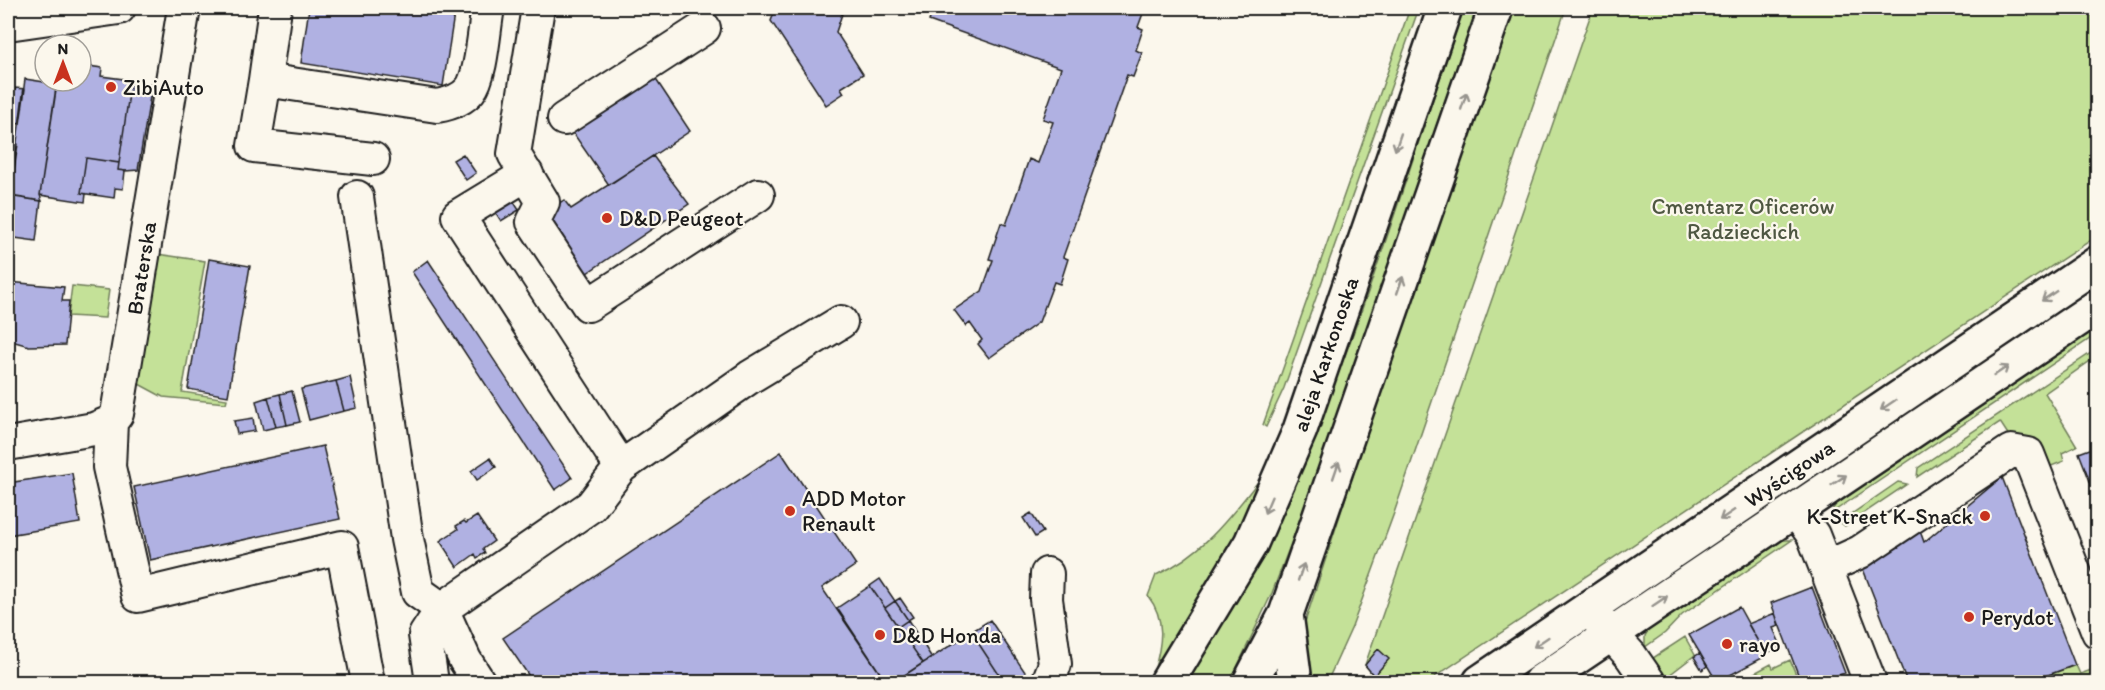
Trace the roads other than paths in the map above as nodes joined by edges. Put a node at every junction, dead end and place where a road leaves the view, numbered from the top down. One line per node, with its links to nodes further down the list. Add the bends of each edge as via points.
1 (119, 8): 8 (street)
2 (184, 8): 19 (street, Braterska, via 120,402)
3 (275, 8): 10 (street)
4 (488, 8): 10 (street, via 471,90 448,104 437,106)
5 (538, 8): 13 (street, via 514,154)
6 (1445, 8): 34 (main road, aleja Karkonoska, one-way to 34, via 1300,430 1251,543)
7 (1496, 8): 27 (main road, one-way to 7)
8 (8, 24)
9 (704, 28): 11 (street)
10 (265, 80): 12 (street, via 254,146)
11 (564, 119)
12 (373, 159)
13 (527, 174): 14 (street, via 543,202 533,222 588,305); 21 (street, via 458,216)
14 (758, 195)
15 (357, 197): 25 (street, via 418,592)
16 (2097, 263): 26 (main road, Wyścigowa, one-way to 26)
17 (2097, 306): 22 (main road, Wyścigowa, one-way to 17)
18 (841, 322): 21 (street, via 750,377)
19 (111, 422): 20 (street, via 94,429); 30 (street, Braterska, via 109,467 138,596 342,547)
20 (8, 444)
21 (621, 467): 25 (street, via 591,506)
22 (1795, 510): 23 (street, via 1813,535); 29 (main road, Wyścigowa, one-way to 22)
23 (1827, 567): 28 (street, via 1860,552 2011,451 2028,454); 40 (street)
24 (1047, 574): 33 (street, via 1046,599 1055,664)
25 (442, 609): 31 (street, via 425,634); 32 (street)
26 (1589, 609): 29 (street); 37 (main road, Wyścigowa, one-way to 37)
27 (1286, 614): 35 (main road); 36 (main road)
28 (2097, 632)
29 (1612, 634): 38 (main road, Wyścigowa); 39 (street)
30 (368, 682)
31 (432, 682)
32 (479, 682)
33 (1048, 682)
34 (1167, 682)
35 (1250, 682)
36 (1295, 682)
37 (1480, 682)
38 (1540, 682)
39 (1649, 682)
40 (1870, 682)

